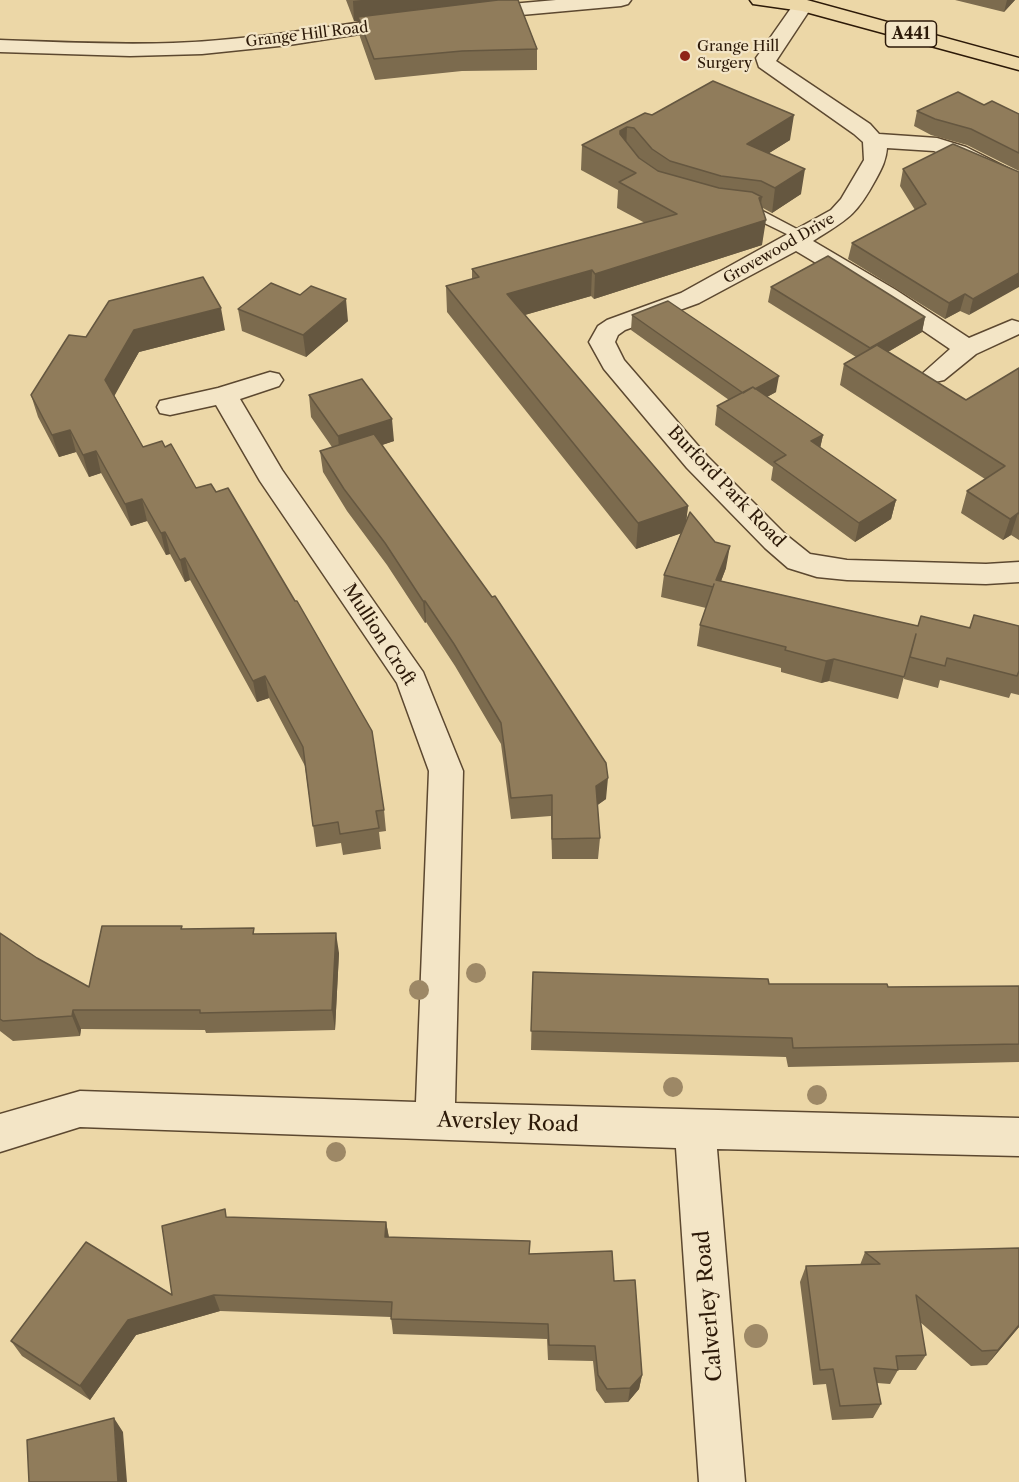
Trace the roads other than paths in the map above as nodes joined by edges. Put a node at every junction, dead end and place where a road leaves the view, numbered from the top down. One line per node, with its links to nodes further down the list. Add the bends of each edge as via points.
1 (613, 0): 2 (street); 5 (street)
2 (621, 0)
3 (760, 0): 4 (highway, A441)
4 (798, 2): 8 (highway, A441); 9 (street, via 765,58 766,63)
5 (459, 15)
6 (425, 20): 7 (street, Grange Hill Road, via 174,49)
7 (0, 46)
8 (1019, 64)
9 (873, 140): 10 (street, via 937,146 958,152); 12 (street, Grovewood Drive, via 875,160 851,203)
10 (1019, 183)
11 (726, 208): 12 (lane, via 752,211)
12 (800, 239): 14 (street); 15 (street, Grovewood Drive, via 690,298 616,325 607,331 602,342)
13 (1012, 328): 14 (street)
14 (967, 349): 16 (street)
15 (606, 351): 20 (street, Burford Park Road, via 697,462 799,561 847,570)
16 (936, 374)
17 (270, 380): 18 (street)
18 (224, 395): 19 (street); 21 (street, Mullion Croft, via 270,474 412,680 446,771)
19 (170, 407)
20 (1019, 572)
21 (435, 1120): 22 (street, Aversley Road); 23 (street, Aversley Road, via 80,1109)
22 (695, 1130): 24 (street, Aversley Road); 25 (street, Calverley Road)
23 (0, 1133)
24 (1019, 1137)
25 (722, 1482)

